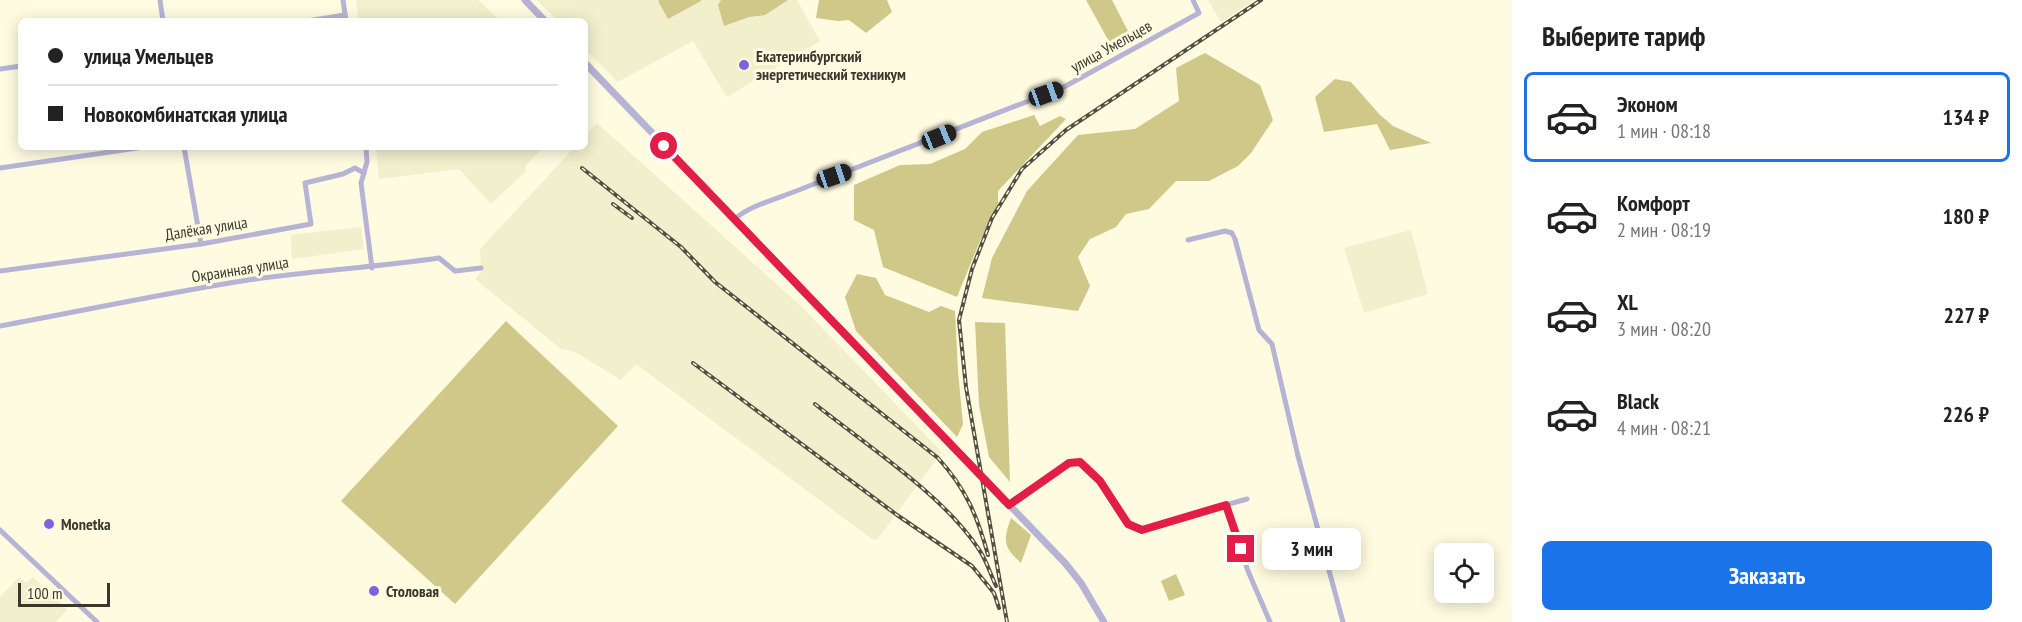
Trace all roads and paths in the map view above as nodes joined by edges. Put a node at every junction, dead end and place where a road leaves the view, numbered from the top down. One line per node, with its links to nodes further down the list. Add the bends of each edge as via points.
1 (160, 0): 5 (street)
2 (343, 0): 6 (street)
3 (525, 0): 7 (street)
4 (1193, 0): 16 (street, улица Умельцев, via 1199,13 1062,88 753,208)
5 (163, 18)
6 (346, 18)
7 (542, 18)
8 (18, 66): 10 (street)
9 (588, 66): 16 (street)
10 (0, 69)
11 (123, 150): 14 (street)
12 (185, 150): 18 (street)
13 (366, 150): 15 (street)
14 (0, 168)
15 (364, 173): 18 (street, Далёкая улица, via 355,168 305,183 311,224); 19 (street, via 361,183)
16 (734, 220): 24 (street)
17 (1188, 240): 30 (street, via 1225,231 1235,239 1259,330 1272,344)
18 (201, 244): 21 (street, Далёкая улица)
19 (372, 268): 20 (street, Окраинная улица, via 439,258 455,271); 22 (street, Окраинная улица, via 249,280)
20 (482, 268)
21 (0, 271)
22 (0, 326)
23 (1247, 499): 25 (street)
24 (1009, 505): 25 (street, via 1069,463 1080,462 1100,481 1128,524 1142,530); 28 (street, via 1081,583)
25 (1226, 505): 29 (street)
26 (0, 530): 27 (street)
27 (97, 622)
28 (1104, 622)
29 (1270, 622)
30 (1343, 622)

